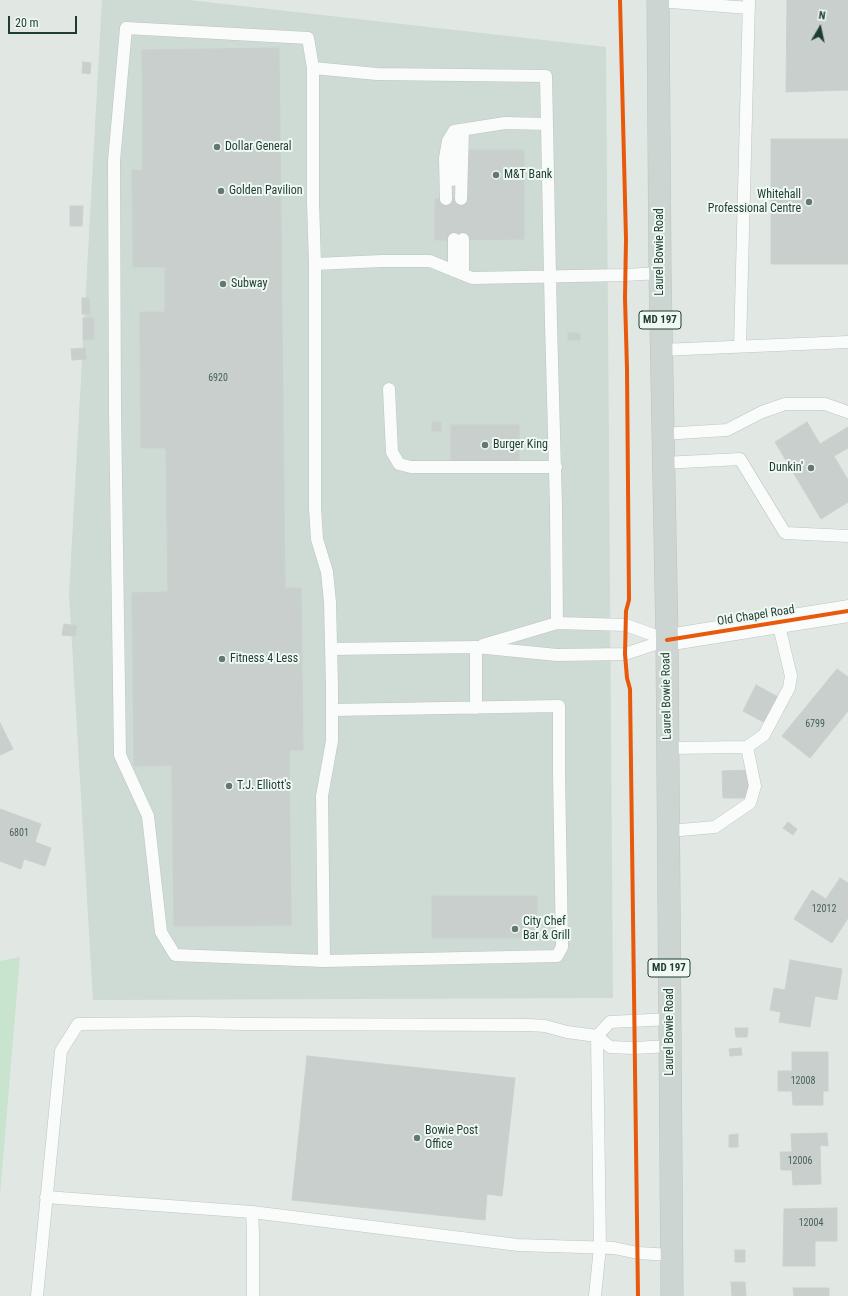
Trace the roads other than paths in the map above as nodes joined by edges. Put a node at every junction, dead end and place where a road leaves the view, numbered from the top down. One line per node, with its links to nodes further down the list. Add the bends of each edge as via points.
1 (655, 0): 2 (lane); 9 (main road, Laurel Bowie Road / MD 197)
2 (749, 4): 12 (lane)
3 (313, 68): 4 (lane, via 377,74 546,76); 7 (lane); 31 (lane, via 308,38 126,28 114,161 115,403 120,755 148,816 161,932 175,955)
4 (547, 124): 5 (lane, via 505,123); 10 (lane)
5 (458, 130): 5 (lane, via 453,199 445,158 448,141)
6 (455, 239): 8 (lane)
7 (315, 264): 8 (lane, via 430,261); 25 (lane, via 315,508 317,539 327,572)
8 (456, 271): 10 (lane, via 472,278)
9 (660, 273): 10 (lane); 13 (main road, Laurel Bowie Road / MD 197)
10 (550, 276): 18 (lane)
11 (848, 342): 12 (lane)
12 (740, 346): 13 (lane)
13 (661, 350): 16 (main road, Laurel Bowie Road / MD 197)
14 (389, 389): 18 (lane, via 392,452 399,464 411,467)
15 (848, 412): 16 (lane, via 825,404 785,404 726,430)
16 (662, 434): 17 (main road, Laurel Bowie Road / MD 197)
17 (663, 463): 19 (lane, via 740,459 785,532); 23 (main road, Laurel Bowie Road / MD 197)
18 (556, 467): 22 (lane)
19 (848, 536)
20 (848, 611): 21 (street, Old Chapel Road)
21 (778, 622): 23 (street, Old Chapel Road); 28 (lane, via 791,676 789,688 764,735)
22 (556, 623): 23 (lane, via 626,625); 24 (lane)
23 (667, 640): 24 (lane, via 625,654 557,655); 29 (main road, Laurel Bowie Road / MD 197)
24 (476, 647): 25 (lane); 26 (lane)
25 (331, 650): 27 (lane)
26 (476, 708): 27 (lane); 31 (lane, via 559,706 562,947 557,956)
27 (332, 710): 31 (lane, via 332,741 322,796)
28 (747, 746): 29 (lane); 30 (lane, via 755,786 750,803 715,827)
29 (668, 748): 30 (main road, Laurel Bowie Road / MD 197)
30 (668, 831): 32 (main road, Laurel Bowie Road / MD 197)
31 (324, 961)
32 (670, 1019): 33 (lane, via 610,1022); 34 (main road, Laurel Bowie Road / MD 197)
33 (597, 1036): 34 (lane, via 610,1047); 35 (lane, via 529,1025 78,1024 60,1051); 37 (lane)
34 (670, 1046): 38 (main road, Laurel Bowie Road / MD 197)
35 (46, 1197): 36 (lane); 39 (lane)
36 (252, 1212): 37 (lane, via 518,1245); 40 (lane)
37 (600, 1247): 38 (lane); 41 (lane)
38 (671, 1255): 42 (main road, Laurel Bowie Road / MD 197)
39 (37, 1296)
40 (253, 1296)
41 (596, 1296)
42 (672, 1296)

